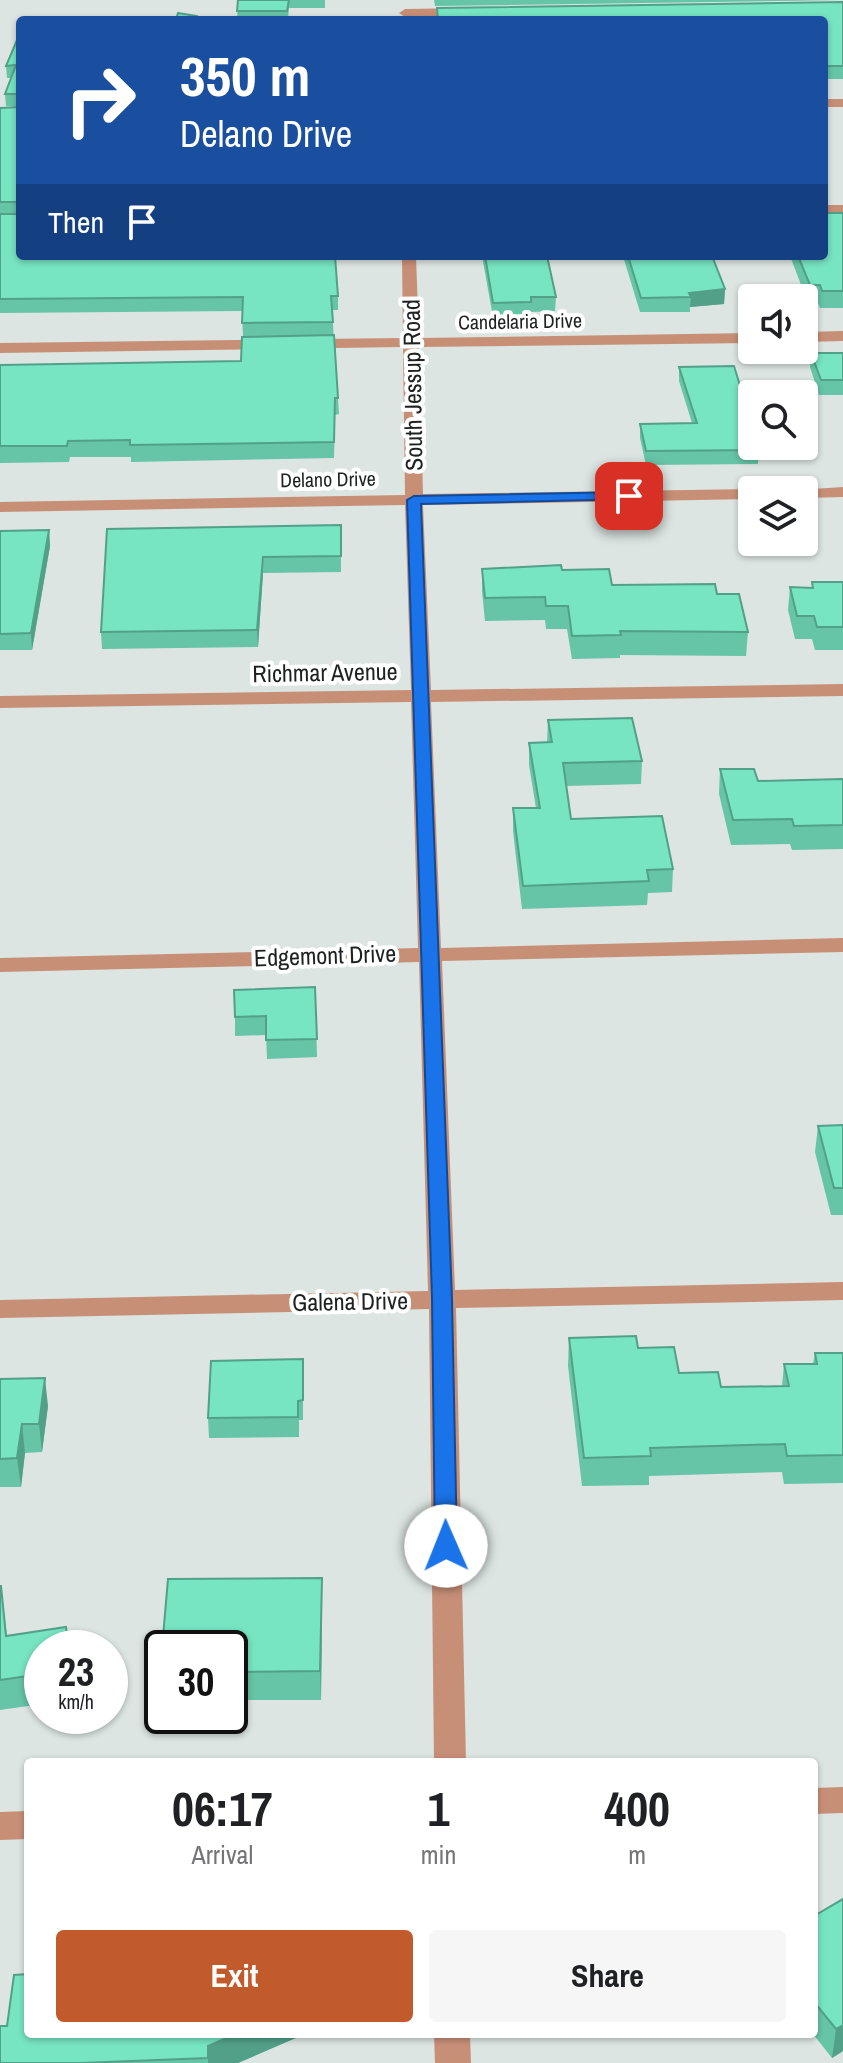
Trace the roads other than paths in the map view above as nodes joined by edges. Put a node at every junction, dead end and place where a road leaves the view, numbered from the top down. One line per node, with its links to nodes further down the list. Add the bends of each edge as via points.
1 (405, 11): 2 (street)
2 (483, 12)
3 (409, 260): 7 (street, South Jessup Road)
4 (843, 336): 5 (street)
5 (818, 337)
6 (738, 338): 7 (street, Candelaria Drive)
7 (413, 342): 8 (street, Candelaria Drive); 12 (street, South Jessup Road)
8 (0, 348)
9 (843, 492): 10 (street)
10 (818, 493)
11 (738, 494): 12 (street, Delano Drive)
12 (414, 500): 13 (street, Delano Drive); 15 (street, South Jessup Road)
13 (0, 507)
14 (843, 690): 15 (street, Richmar Avenue)
15 (423, 696): 16 (street, Richmar Avenue); 18 (street, South Jessup Road)
16 (0, 702)
17 (843, 945): 18 (street, Edgemont Drive)
18 (431, 952): 19 (street, Edgemont Drive); 21 (street, South Jessup Road)
19 (0, 965)
20 (843, 1291): 21 (street, Galena Drive)
21 (442, 1299): 22 (street, Galena Drive); 23 (street, South Jessup Road)
22 (0, 1309)
23 (450, 1758)
24 (843, 1800): 25 (street)
25 (818, 1801)
26 (24, 1825): 27 (street)
27 (0, 1826)
28 (452, 2038): 29 (street)
29 (453, 2063)

